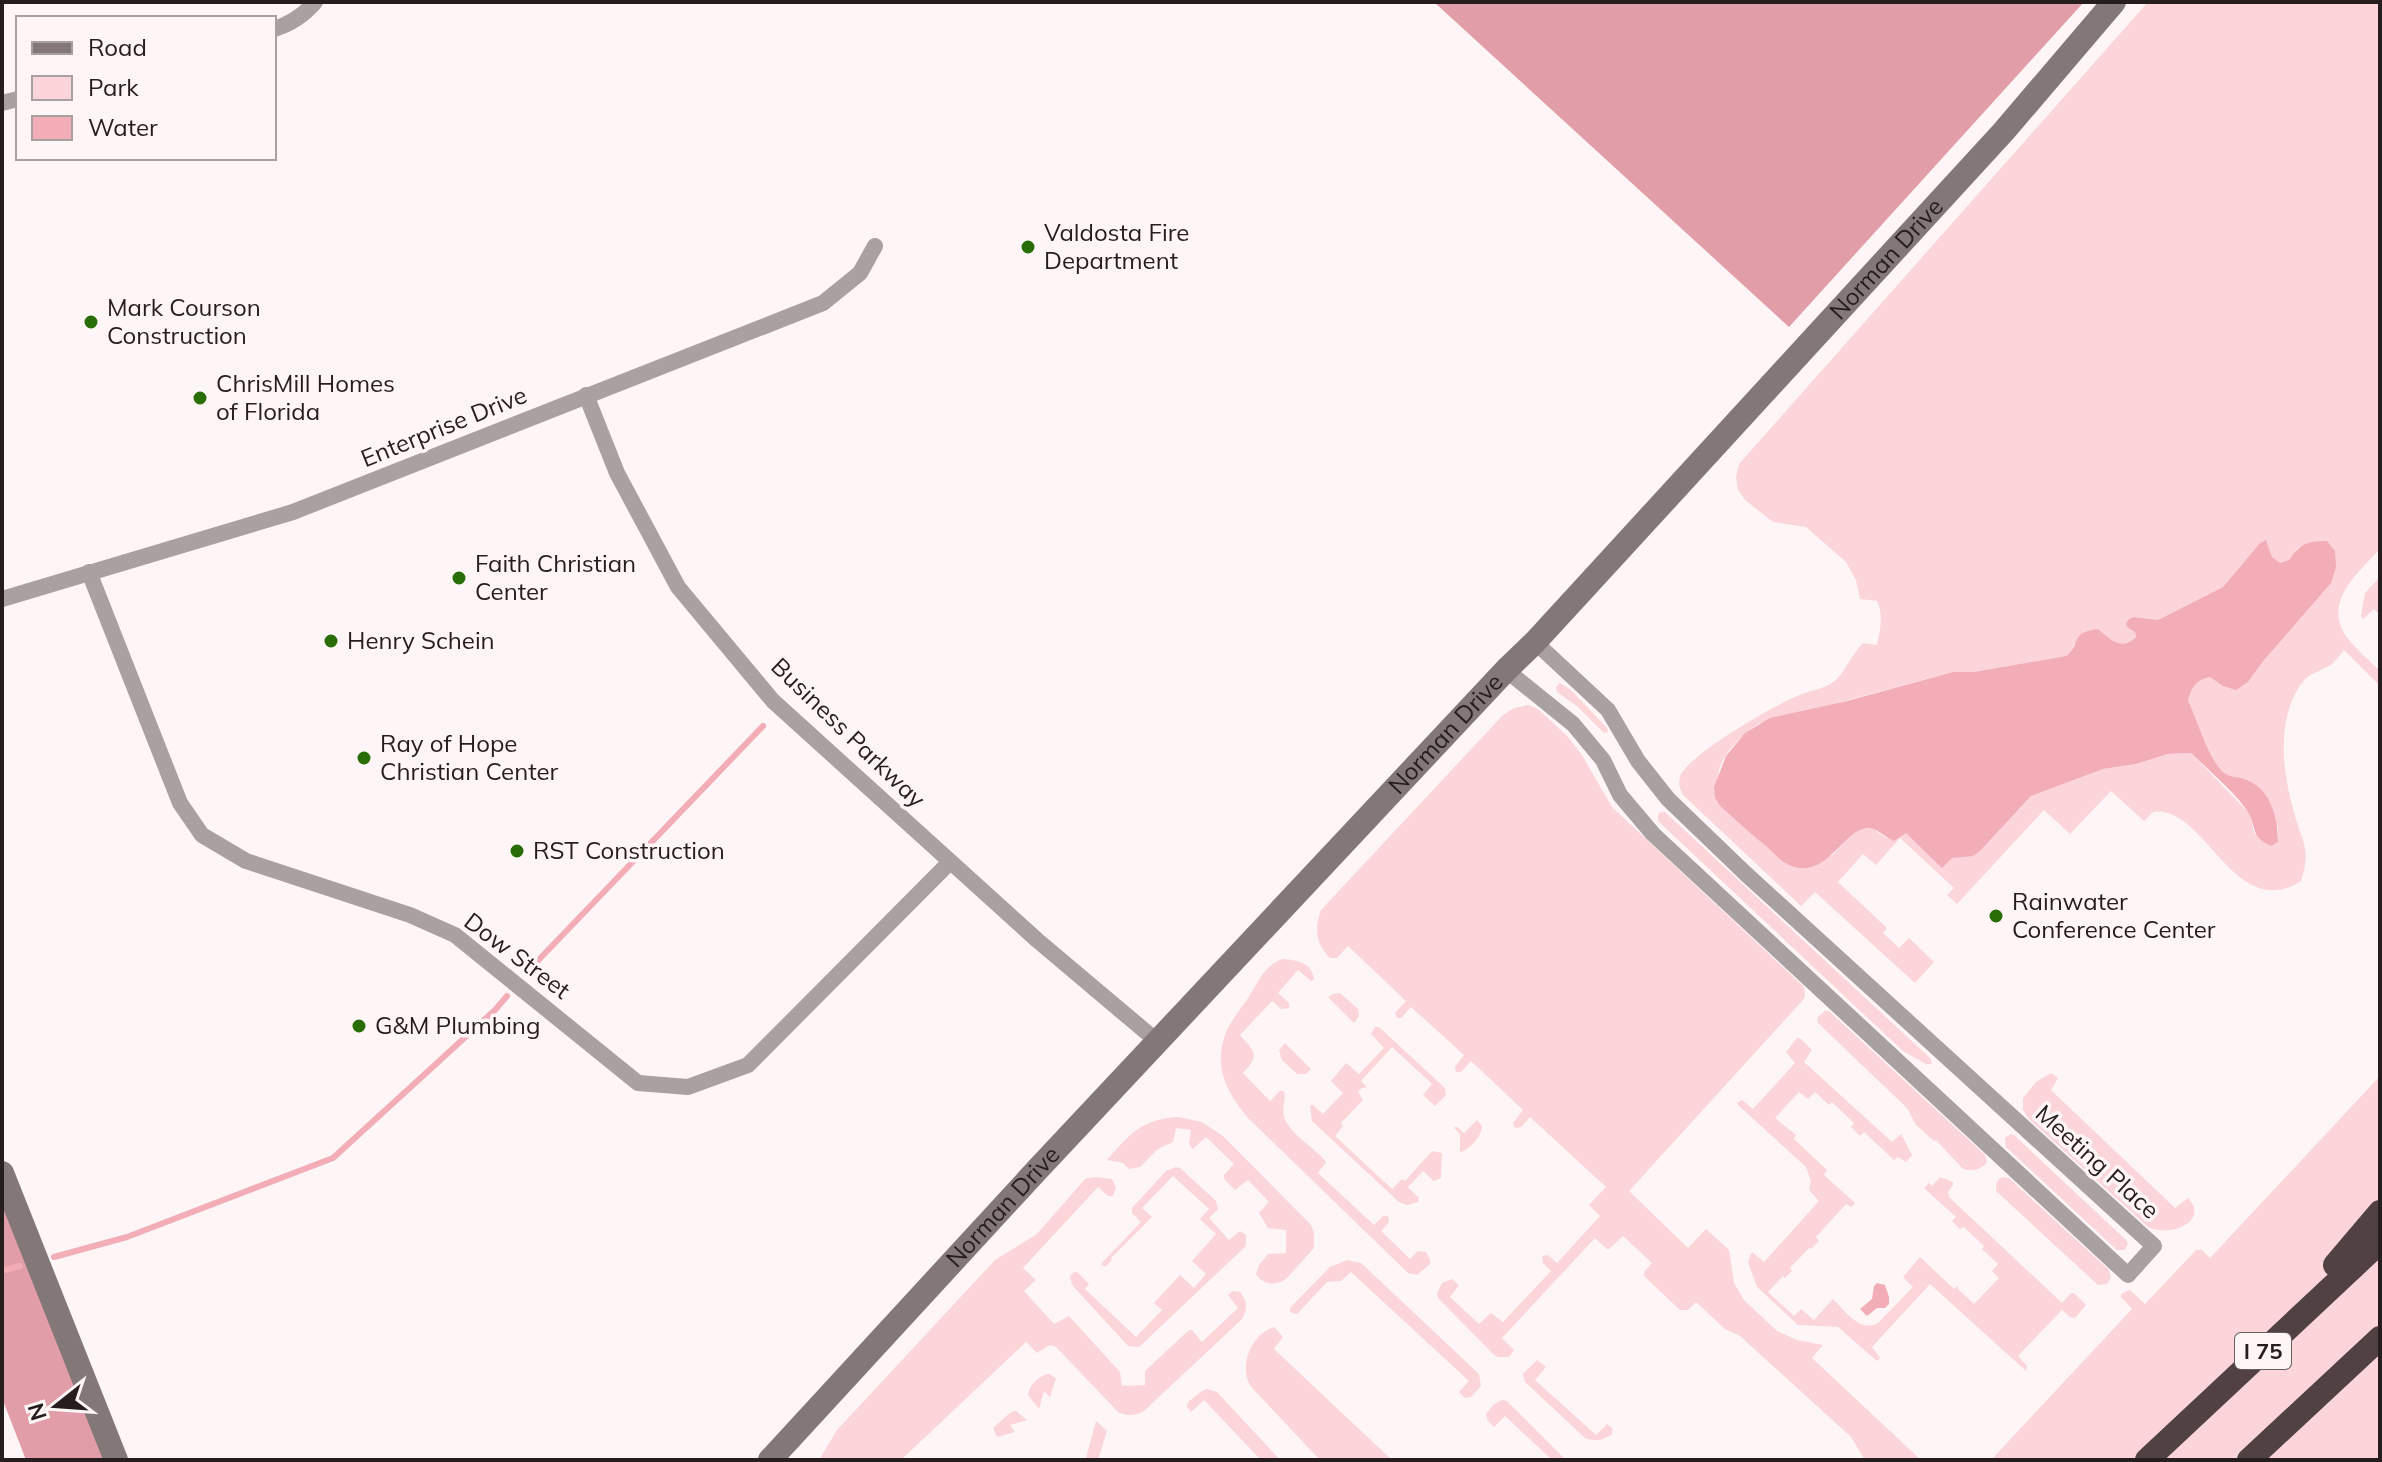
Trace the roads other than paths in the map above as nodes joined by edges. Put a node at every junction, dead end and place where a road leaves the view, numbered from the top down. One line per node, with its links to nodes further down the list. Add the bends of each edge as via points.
1 (315, 2): 3 (street)
2 (2114, 2): 8 (street, Norman Drive, via 2004,131)
3 (276, 28)
4 (875, 246): 5 (street, Enterprise Drive, via 860,273 823,303)
5 (586, 395): 6 (street, Enterprise Drive, via 293,512); 10 (street, Business Parkway, via 617,473 678,587 773,701)
6 (89, 572): 7 (street, Enterprise Drive); 10 (street, Dow Street, via 180,803 202,835 246,861 455,935 638,1083 688,1087 748,1065)
7 (2, 599)
8 (1535, 642): 9 (street, Norman Drive); 9 (street, Meeting Place, via 1608,710 1668,799 2154,1246 2128,1275 1653,834 1573,724)
9 (1506, 670): 11 (street, Norman Drive)
10 (950, 862): 11 (street, Business Parkway)
11 (1158, 1042): 20 (street, Norman Drive)
12 (2, 1173): 19 (street)
13 (2380, 1212): 17 (highway)
14 (2380, 1242): 17 (highway, I 75)
15 (2380, 1338): 18 (highway)
16 (2380, 1356): 18 (highway)
17 (2248, 1365): 21 (highway, I 75)
18 (2322, 1392): 22 (highway)
19 (116, 1460)
20 (770, 1460)
21 (2147, 1460)
22 (2249, 1460)

